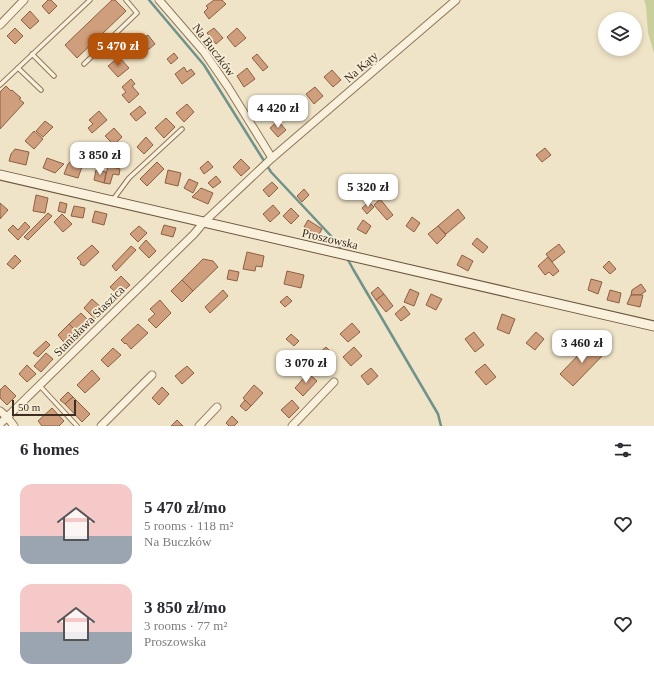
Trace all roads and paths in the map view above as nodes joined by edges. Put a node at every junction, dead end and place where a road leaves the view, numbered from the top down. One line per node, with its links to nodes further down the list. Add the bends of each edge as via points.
1 (24, 0): 6 (street)
2 (90, 0): 7 (lane)
3 (126, 0): 8 (lane, via 138,13)
4 (159, 0): 14 (street, Na Buczków, via 204,52 228,86)
5 (456, 0): 14 (street, Na Kąty)
6 (0, 25)
7 (32, 54): 9 (lane); 10 (lane)
8 (84, 64)
9 (18, 68): 11 (lane); 12 (lane)
10 (54, 76)
11 (0, 85)
12 (41, 90)
13 (182, 128): 16 (lane, via 129,178)
14 (270, 160): 17 (street, Na Kąty)
15 (0, 175): 16 (main road, Proszowska)
16 (112, 201): 17 (main road, Proszowska)
17 (204, 222): 18 (street, Na Kąty); 19 (main road, Proszowska)
18 (194, 234): 22 (street, Stanisława Staszica)
19 (654, 326)
20 (152, 375): 29 (street)
21 (334, 382): 31 (street)
22 (39, 385): 25 (street, Stanisława Staszica); 28 (lane)
23 (217, 407): 30 (street)
24 (0, 411): 25 (street)
25 (7, 417): 26 (street, Stanisława Staszica); 27 (street)
26 (0, 424)
27 (14, 426)
28 (77, 426)
29 (101, 426)
30 (199, 426)
31 (292, 426)

